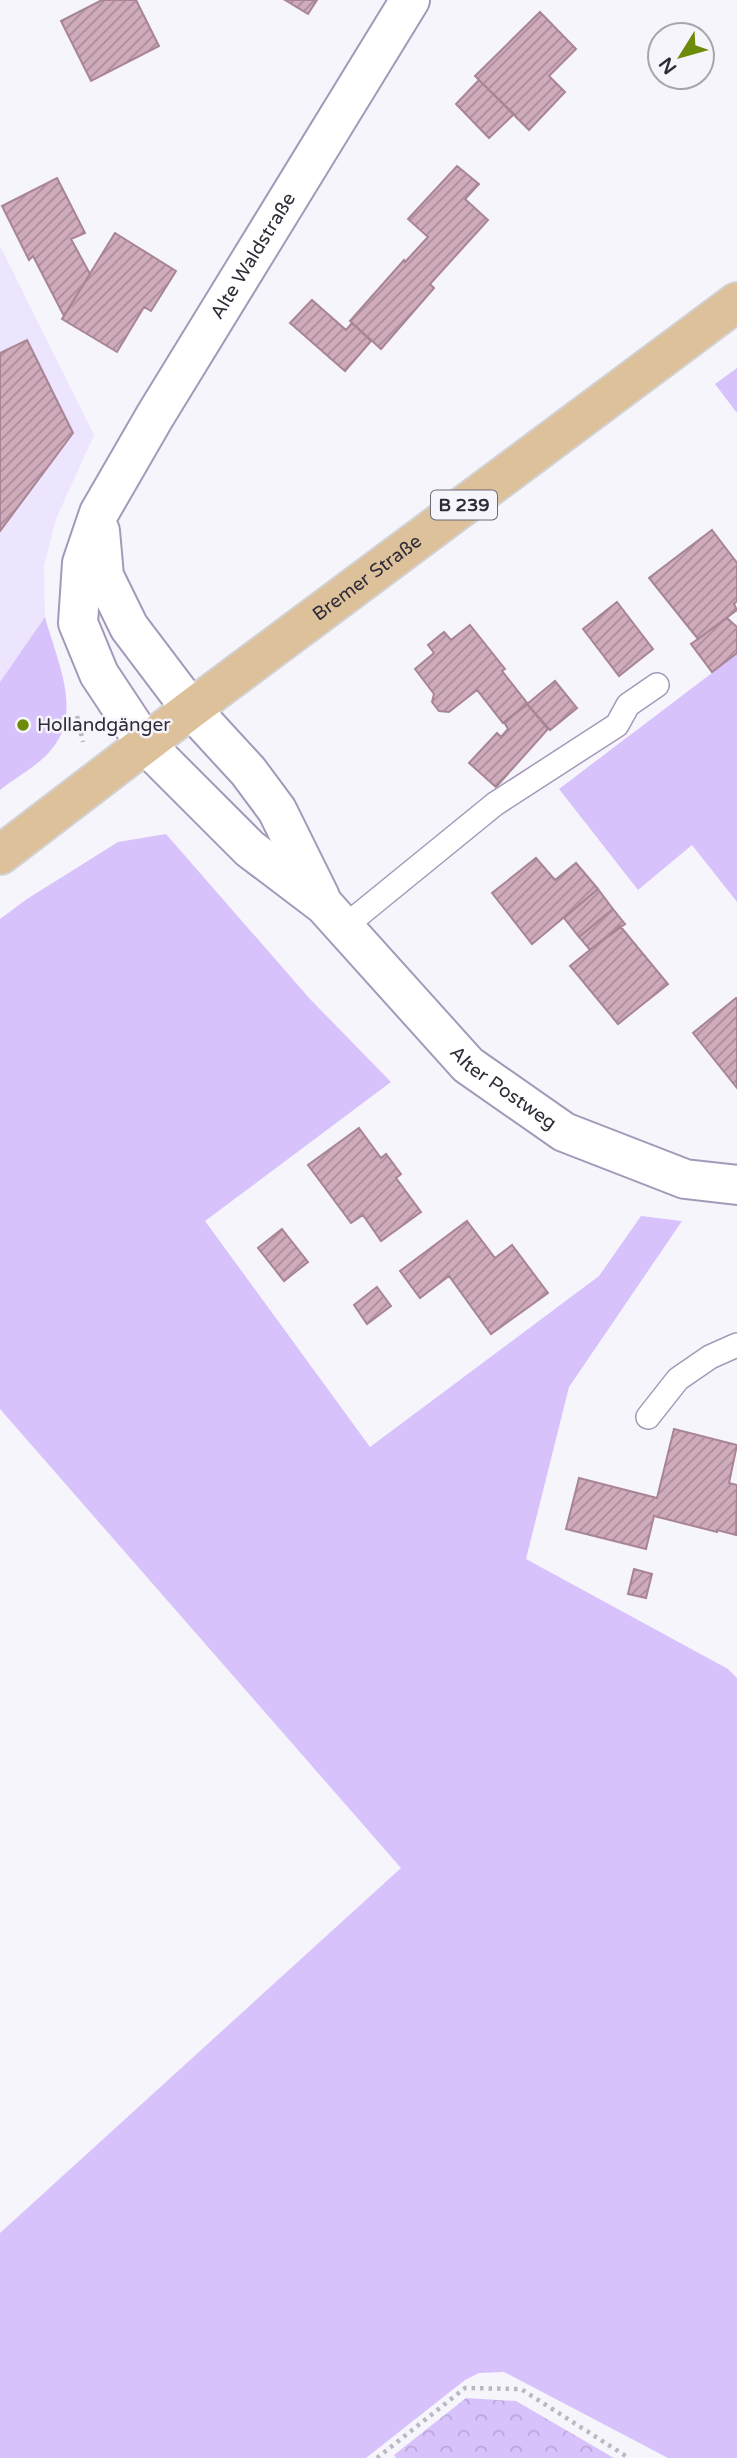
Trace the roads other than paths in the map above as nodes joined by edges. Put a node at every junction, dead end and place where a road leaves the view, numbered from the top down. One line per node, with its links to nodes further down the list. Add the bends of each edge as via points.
1 (410, 0): 3 (street, Alte Waldstraße)
2 (737, 302): 5 (main road, Bremer Straße / B 239)
3 (99, 513): 5 (street, via 104,576 129,627); 6 (street, Alte Waldstraße, via 82,562 78,623 99,674)
4 (657, 685): 8 (lane, via 628,705 617,725)
5 (191, 709): 6 (main road, Bremer Straße / B 239); 8 (street, Alter Postweg, via 277,810)
6 (146, 745): 7 (main road, Bremer Straße / B 239); 8 (street, Alter Postweg, via 250,849)
7 (0, 856)
8 (334, 916): 9 (street, Alter Postweg, via 468,1065 564,1132 685,1179)
9 (737, 1185)
10 (737, 1345): 11 (lane, via 678,1380)
11 (648, 1417)

